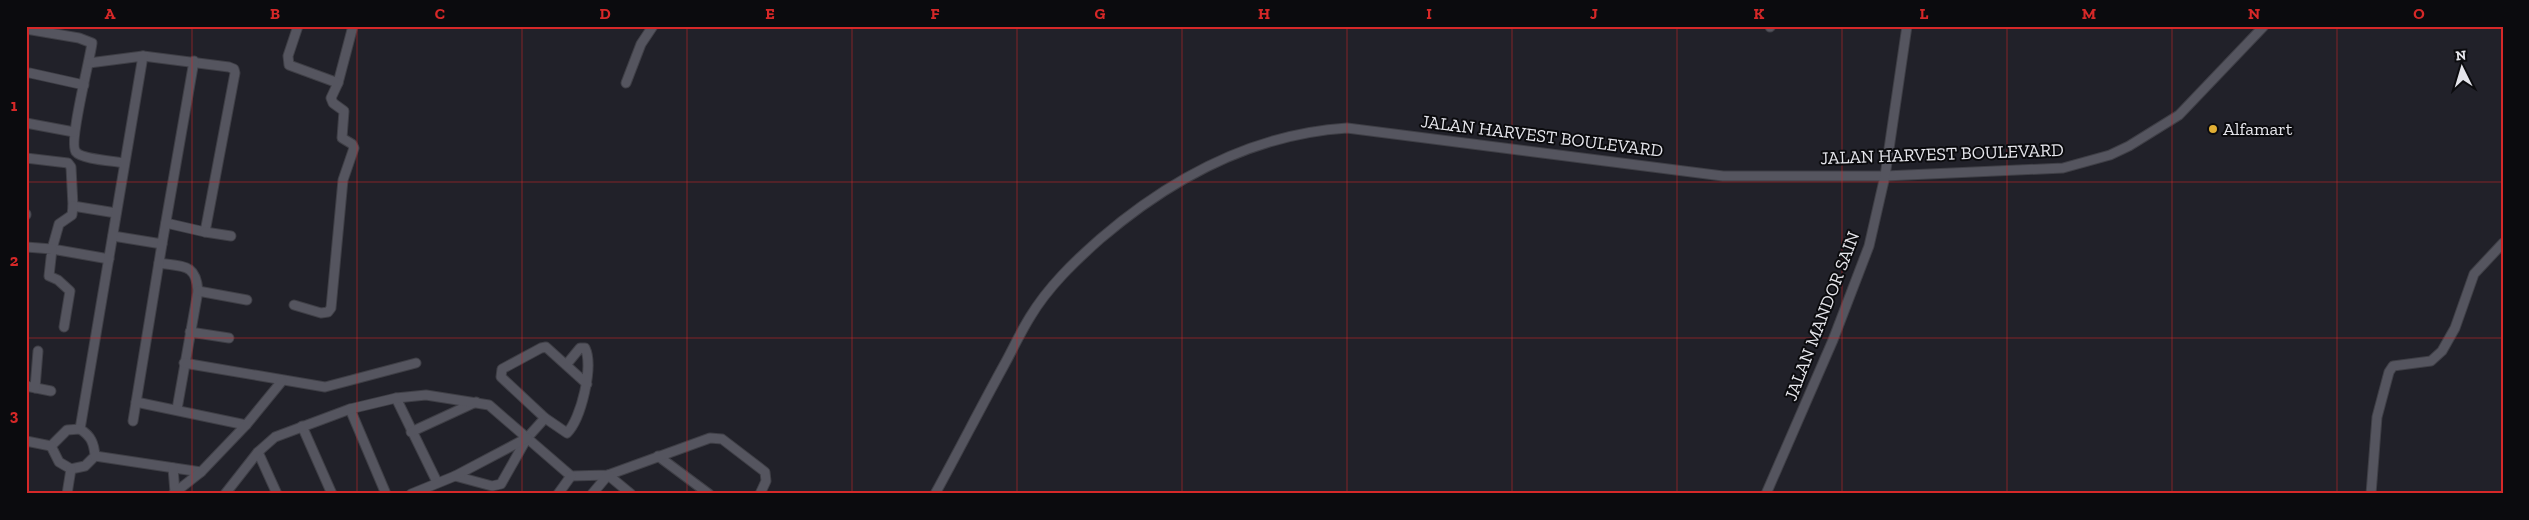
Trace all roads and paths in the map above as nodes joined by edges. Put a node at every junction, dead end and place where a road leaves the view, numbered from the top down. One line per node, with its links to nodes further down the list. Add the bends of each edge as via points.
1 (298, 26): 11 (street, via 288,56 289,65)
2 (352, 26): 11 (street)
3 (653, 26): 12 (street, via 641,44)
4 (1907, 26): 18 (street, JALAN MANDOR SAIN)
5 (2264, 26): 18 (street, JALAN HARVEST BOULEVARD, via 2179,115 2110,155 2063,168)
6 (26, 29): 9 (street, via 92,43)
7 (143, 56): 8 (street); 9 (street); 17 (street)
8 (194, 61): 21 (street); 22 (street, via 232,68 235,74)
9 (89, 63): 13 (street)
10 (30, 73): 13 (street)
11 (338, 83): 33 (street, via 331,98 344,111 342,138 354,148 343,180 330,308 328,312 321,313)
12 (626, 83)
13 (84, 85): 15 (street)
14 (26, 123): 15 (street)
15 (74, 132): 17 (street, via 74,148 78,154)
16 (26, 158): 19 (street, via 70,164)
17 (124, 163): 20 (street)
18 (1885, 176): 81 (street, JALAN HARVEST BOULEVARD, via 1723,176 1347,128 1311,131 1263,142 1208,165 1167,187 1107,233 1054,284 1030,316); 82 (street, JALAN MANDOR SAIN, via 1869,246 1833,340)
19 (73, 206): 20 (street); 28 (street, via 72,215 59,224)
20 (116, 213): 23 (street)
21 (166, 223): 22 (street); 26 (street)
22 (205, 232): 24 (street)
23 (113, 236): 26 (street); 29 (street)
24 (231, 236)
25 (2503, 243): 83 (street, via 2474,274 2455,328 2442,351 2431,361 2403,363 2393,366 2389,372 2377,417)
26 (162, 244): 30 (street)
27 (26, 247): 28 (street)
28 (52, 249): 29 (street); 34 (street, via 49,276 70,291)
29 (109, 259): 54 (street)
30 (159, 263): 31 (street, via 190,269 196,274); 46 (street)
31 (198, 291): 32 (street); 35 (street)
32 (247, 300)
33 (294, 305)
34 (64, 327)
35 (190, 332): 36 (street); 38 (street)
36 (229, 338)
37 (38, 351): 43 (street)
38 (184, 363): 41 (street); 49 (street)
39 (416, 363): 41 (street, via 335,386)
40 (566, 365): 42 (street); 42 (street, via 580,348 585,348); 52 (street, via 549,348 540,348 500,372 502,379)
41 (282, 381): 51 (street)
42 (588, 384): 52 (street, via 567,433)
43 (30, 387): 44 (street)
44 (51, 391)
45 (396, 398): 47 (street, via 426,395); 48 (street); 55 (street)
46 (136, 402): 49 (street); 50 (street)
47 (476, 402): 55 (street); 56 (street, via 496,409)
48 (350, 409): 53 (street); 74 (street)
49 (177, 410): 51 (street)
50 (133, 421)
51 (246, 424): 64 (street)
52 (540, 424): 56 (street)
53 (302, 426): 59 (street, via 274,437); 73 (street)
54 (80, 429): 58 (street, via 67,430); 60 (street, via 89,435)
55 (411, 432): 68 (street)
56 (527, 438): 66 (street); 66 (street, via 501,484 497,486); 67 (street)
57 (26, 441): 58 (street)
58 (51, 446): 63 (street, via 58,462)
59 (258, 452): 71 (street); 72 (street)
60 (95, 456): 62 (street); 63 (street, via 84,466)
61 (658, 456): 65 (street); 79 (street); 80 (street, via 710,438 722,439 764,472 766,481)
62 (173, 468): 64 (street); 69 (street)
63 (71, 469): 70 (street)
64 (201, 472): 69 (street)
65 (608, 475): 67 (street); 77 (street); 78 (street)
66 (455, 476): 68 (street)
67 (571, 476): 76 (street)
68 (437, 482): 75 (street)
69 (174, 493)
70 (67, 494)
71 (225, 494)
72 (277, 494)
73 (332, 494)
74 (386, 494)
75 (411, 494)
76 (558, 494)
77 (592, 494)
78 (631, 494)
79 (709, 494)
80 (760, 494)
81 (935, 494)
82 (1766, 494)
83 (2371, 494)

